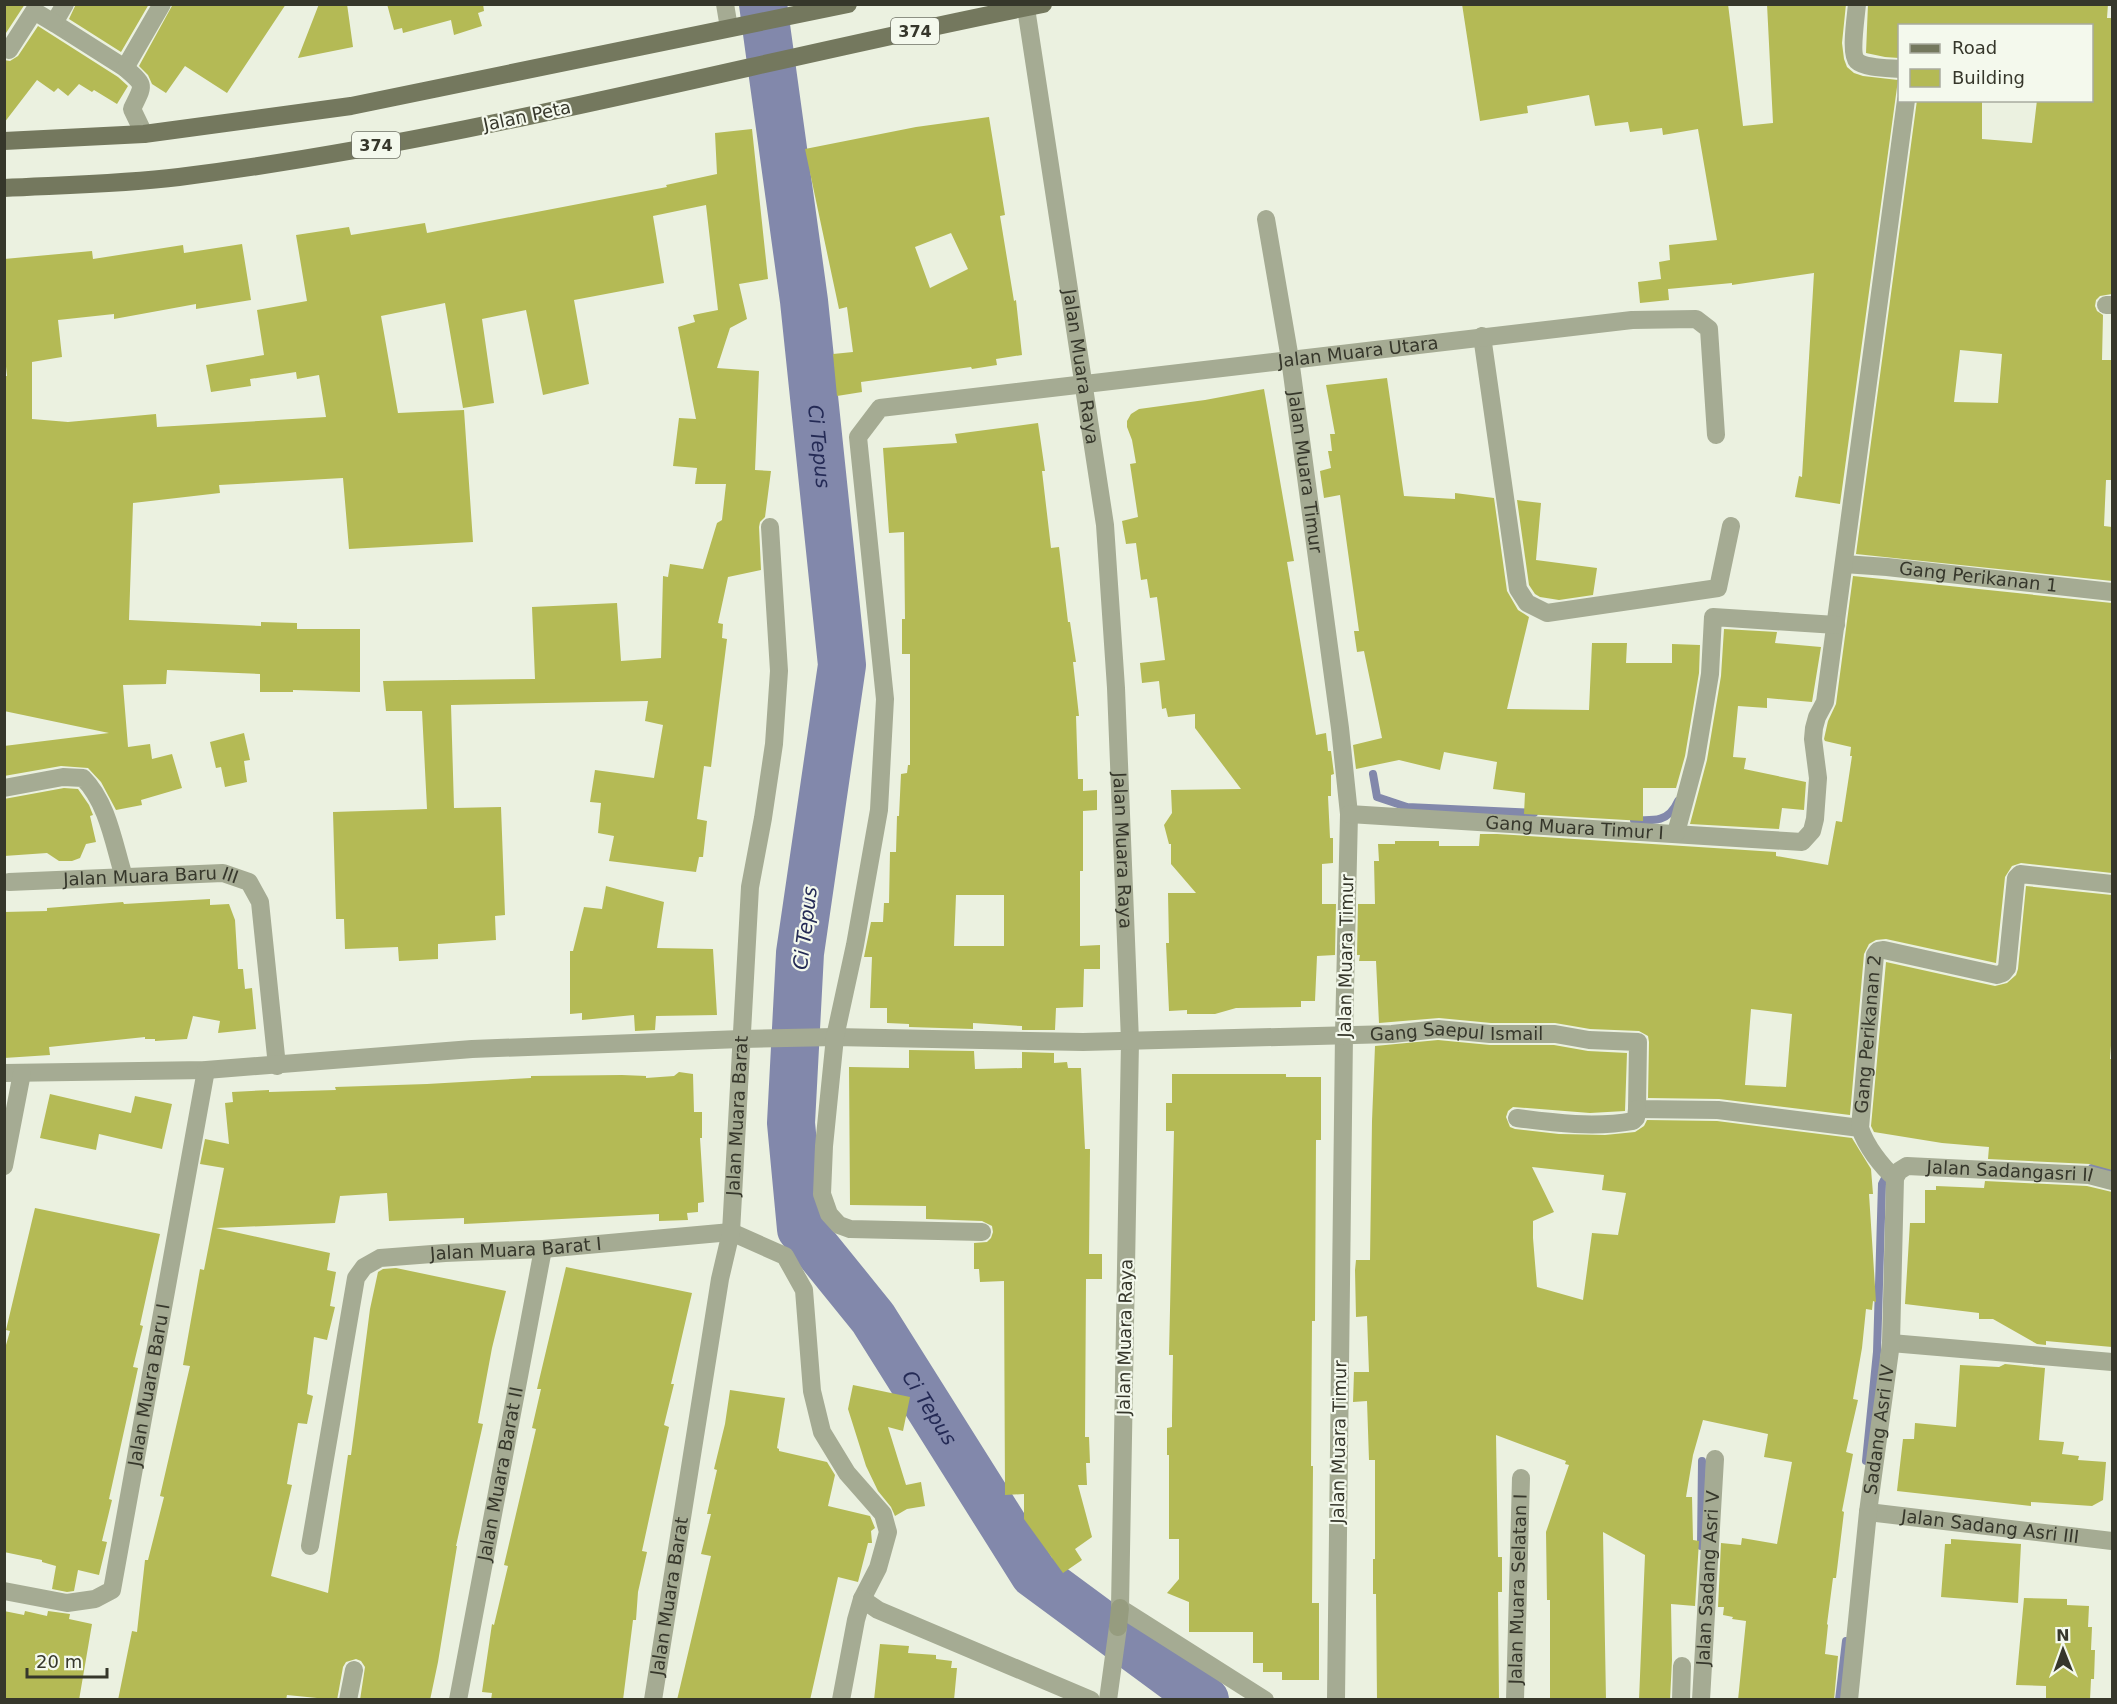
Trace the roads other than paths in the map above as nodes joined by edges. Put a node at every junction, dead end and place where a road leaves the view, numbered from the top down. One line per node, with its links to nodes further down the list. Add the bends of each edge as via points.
1 (65, 4): 8 (street)
2 (162, 4): 11 (street)
3 (725, 4): 9 (street)
4 (848, 4): 7 (main road, 374)
5 (1857, 4): 12 (street, via 1853,54 1857,62)
6 (1034, 6): 16 (main road, Jalan Peta / 374, via 530,116 334,153 177,177); 20 (street, Jalan Muara Raya)
7 (779, 14): 9 (main road, 374)
8 (54, 23): 10 (street, via 34,11 9,50); 11 (street)
9 (732, 27): 14 (main road, 374, via 351,106)
10 (4, 48)
11 (125, 68): 14 (street, via 140,81 142,88 132,108)
12 (1898, 69)
13 (1906, 102): 24 (street)
14 (144, 134): 15 (main road, 374)
15 (4, 141)
16 (4, 188)
17 (1266, 219): 19 (street, Jalan Muara Timur)
18 (1482, 336): 19 (street, Jalan Muara Utara); 21 (street, Jalan Muara Utara, via 1632,320 1696,319 1709,329); 22 (street, via 1518,589 1527,603 1547,613 1718,588)
19 (1290, 359): 20 (street, Jalan Muara Utara); 28 (street, Jalan Muara Timur)
20 (1085, 383): 34 (street, Jalan Muara Utara, via 880,408 858,437 885,699 884,745 879,810); 36 (street, Jalan Muara Raya, via 1105,525 1116,688)
21 (1716, 435)
22 (1731, 526)
23 (770, 527): 35 (street, Jalan Muara Barat, via 779,670 774,744 750,887)
24 (1844, 564): 25 (street, Gang Perikanan 1); 26 (street)
25 (2112, 592)
26 (1836, 625): 29 (street, via 1713,617 1710,674); 29 (street, Gang Muara Timur I, via 1825,702 1814,728 1818,778 1812,831 1802,842)
27 (4, 788): 30 (street, via 63,777 84,778 103,808)
28 (1348, 814): 29 (street, Gang Muara Timur I); 33 (street, Jalan Muara Timur)
29 (1676, 833)
30 (124, 877): 31 (street, Jalan Muara Baru III); 37 (street, Jalan Muara Baru III, via 223,873 249,882 260,902)
31 (9, 882)
32 (2112, 884): 42 (street, Gang Perikanan 2, via 2020,874 2003,974 1878,951)
33 (1344, 1034): 36 (street, Gang Saepul Ismail); 40 (street, Gang Saepul Ismail, via 1438,1029 1638,1042); 68 (street, Jalan Muara Timur)
34 (835, 1037): 35 (street, Gang Saepul Ismail); 36 (street, Gang Saepul Ismail); 47 (street, via 822,1194 829,1214 839,1225 850,1229)
35 (741, 1039): 37 (street, Gang Saepul Ismail, via 472,1049); 46 (street, Jalan Muara Barat)
36 (1130, 1041): 58 (street, Jalan Muara Raya)
37 (277, 1066): 38 (street, Gang Saepul Ismail)
38 (206, 1070): 39 (street, Gang Saepul Ismail); 56 (street, Jalan Muara Baru I, via 112,1590 95,1599 67,1603)
39 (13, 1073): 43 (street)
40 (1637, 1109): 41 (street, via 1633,1121 1606,1124); 42 (street, via 1718,1110)
41 (1517, 1118)
42 (1860, 1128): 44 (street, Gang Perikanan 2, via 1871,1149)
43 (4, 1166)
44 (1895, 1172): 45 (street, Jalan Sadangasri II, via 2089,1175); 49 (street, Sadang Asri IV)
45 (2112, 1181)
46 (731, 1232): 48 (street, Jalan Muara Barat I); 57 (street, via 785,1256 804,1290 812,1391 822,1432 847,1473 883,1515 888,1532 878,1568); 63 (street, Jalan Muara Barat, via 718,1290)
47 (982, 1232)
48 (543, 1249): 55 (street, Jalan Muara Barat I, via 380,1258 364,1267 356,1278); 62 (street, Jalan Muara Barat II)
49 (1891, 1343): 50 (street); 53 (street, Sadang Asri IV)
50 (2112, 1362)
51 (1715, 1459): 71 (street, Jalan Sadang Asri V)
52 (1521, 1478): 69 (street, Jalan Muara Selatan I)
53 (1868, 1512): 54 (street, Jalan Sadang Asri III); 72 (street, Sadang Asri IV)
54 (2112, 1541)
55 (310, 1546)
56 (4, 1591)
57 (862, 1599): 64 (street); 65 (street, via 878,1610)
58 (1120, 1608): 66 (street, Jalan Muara Raya); 67 (street)
59 (1682, 1666): 70 (street)
60 (354, 1670): 61 (street)
61 (348, 1700)
62 (458, 1700)
63 (653, 1700)
64 (841, 1700)
65 (1091, 1700)
66 (1108, 1700)
67 (1265, 1700)
68 (1336, 1700)
69 (1515, 1700)
70 (1681, 1700)
71 (1701, 1700)
72 (1850, 1700)

